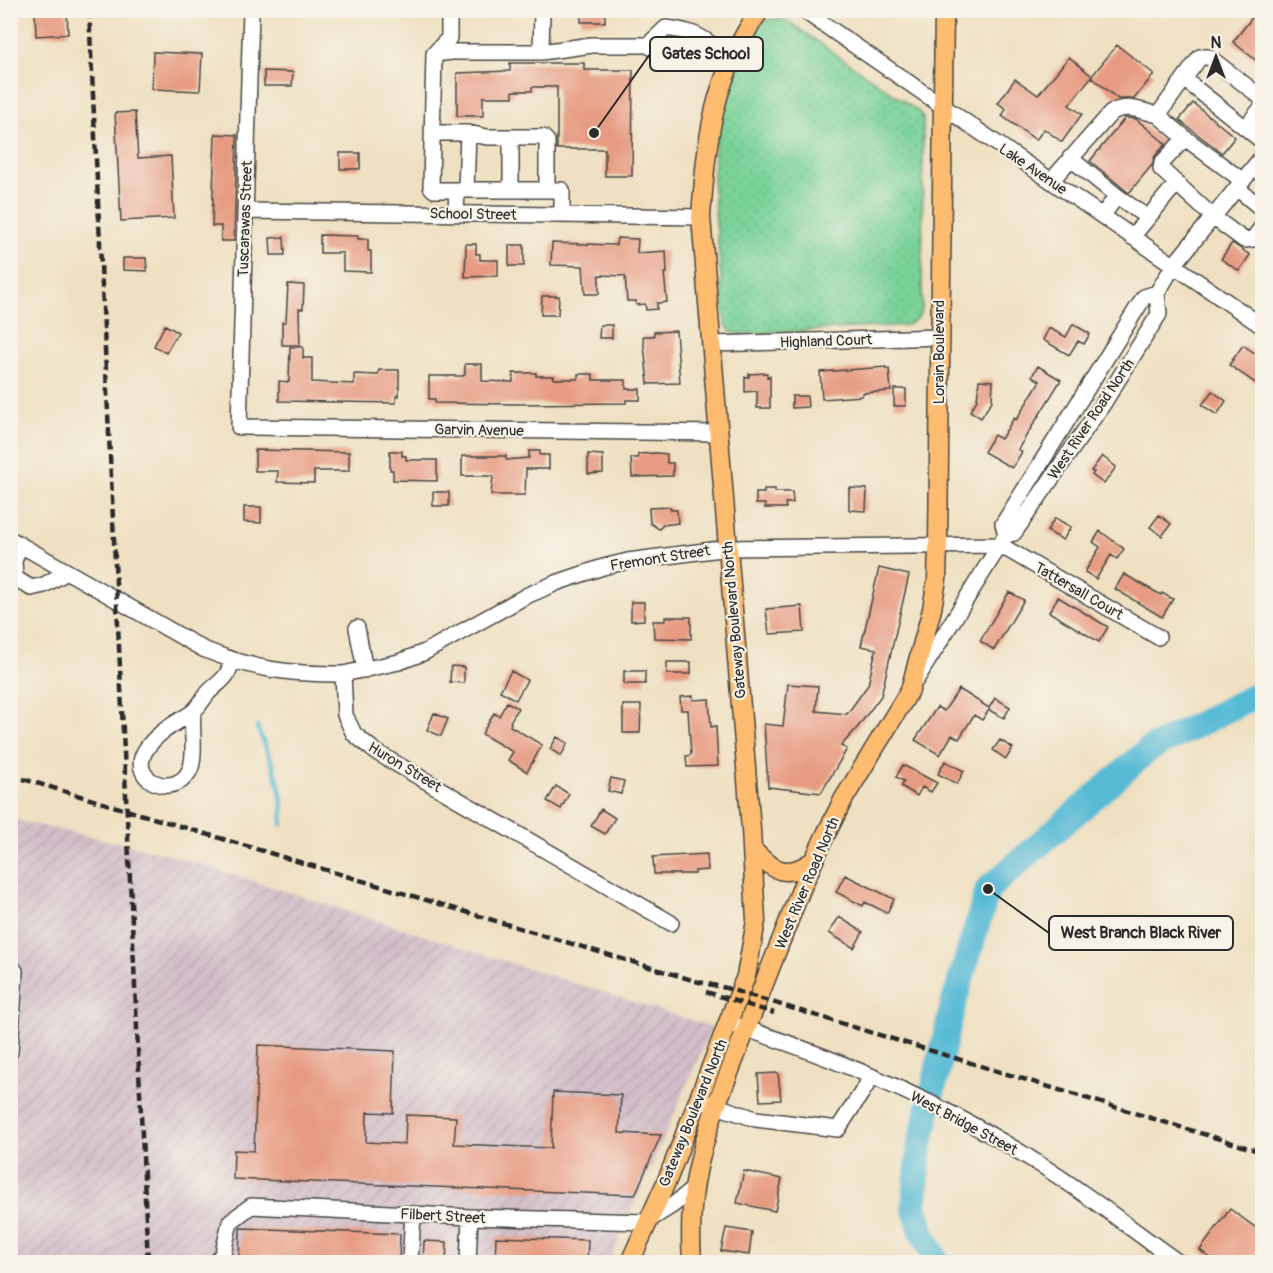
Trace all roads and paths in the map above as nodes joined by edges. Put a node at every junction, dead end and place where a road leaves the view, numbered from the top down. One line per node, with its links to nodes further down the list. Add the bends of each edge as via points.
1 (250, 10): 31 (street, Tuscarawas Street)
2 (449, 10): 10 (street, via 449,38)
3 (542, 10): 8 (street)
4 (760, 10): 11 (main road, Gateway Boulevard North)
5 (803, 10): 13 (street, Lake Avenue)
6 (944, 10): 13 (main road, Lorain Boulevard)
7 (648, 45): 8 (street, via 592,45); 9 (street, via 669,59 705,59); 9 (street, via 666,28 688,31)
8 (541, 52): 10 (street)
9 (716, 52): 11 (street)
10 (434, 54): 16 (street)
11 (732, 60): 36 (main road, Gateway Boulevard North, via 711,123)
12 (1184, 79): 14 (street); 15 (street); 15 (street, via 1200,57 1209,57 1262,98 1262,107)
13 (943, 107): 23 (street, Lake Avenue); 44 (main road, Lorain Boulevard)
14 (1158, 115): 19 (street); 22 (street, via 1117,109)
15 (1246, 127): 20 (street)
16 (432, 133): 17 (street); 26 (street, via 431,186 434,190)
17 (468, 133): 18 (street); 26 (street)
18 (511, 137): 27 (street); 28 (street, via 543,137 547,141)
19 (1185, 138): 24 (street, via 1162,163 1161,169); 25 (street)
20 (1263, 141)
21 (1263, 157): 25 (street, West River Road North)
22 (1070, 158): 23 (street); 29 (street)
23 (1051, 181): 35 (street, Lake Avenue)
24 (1176, 184): 37 (street); 38 (street)
25 (1240, 185): 30 (street); 37 (street, West River Road North)
26 (462, 190): 27 (street); 32 (street)
27 (511, 190): 28 (street)
28 (541, 190): 33 (street); 34 (street, via 562,190)
29 (1117, 196): 35 (street); 38 (street)
30 (1263, 209)
31 (245, 211): 32 (street, School Street); 46 (street, Tuscarawas Street)
32 (456, 213): 33 (street, School Street)
33 (535, 215): 34 (street, School Street)
34 (562, 215): 36 (street, School Street)
35 (1102, 216): 40 (street, Lake Avenue)
36 (701, 217): 45 (main road, Gateway Boulevard North)
37 (1214, 217): 39 (street, via 1244,240 1253,239); 41 (street, West River Road North)
38 (1148, 218): 40 (street)
39 (1263, 227)
40 (1132, 237): 41 (street, Lake Avenue)
41 (1174, 266): 42 (street, West River Road North); 43 (street, Lake Avenue)
42 (1157, 293): 48 (street, West River Road North, via 1144,297 1108,354 1003,524); 48 (street, West River Road North, via 1159,314 1140,346 1014,533)
43 (1263, 326)
44 (940, 338): 45 (street, Highland Court); 50 (main road, Lorain Boulevard)
45 (713, 344): 47 (main road, Gateway Boulevard North)
46 (239, 427): 47 (street, Garvin Avenue)
47 (719, 433): 51 (main road, Gateway Boulevard North)
48 (1003, 540): 50 (street, Fremont Street); 55 (street, Tattersall Court); 59 (street, West River Road North)
49 (15, 542): 52 (street); 53 (street)
50 (938, 546): 51 (street, Fremont Street); 59 (main road, Lorain Boulevard, via 932,609)
51 (728, 548): 57 (street, Fremont Street, via 628,561 581,573 526,596 424,652); 61 (main road, Gateway Boulevard North)
52 (67, 572): 53 (street, via 31,588); 56 (street, via 203,649)
53 (13, 577)
54 (357, 628): 57 (street)
55 (1158, 637)
56 (232, 661): 58 (street, via 302,674); 60 (street, via 227,674)
57 (365, 670): 58 (street, Fremont Street)
58 (343, 674): 63 (street, Huron Street, via 345,715 354,734 376,752)
59 (910, 690): 62 (main road, West River Road North, via 843,801)
60 (193, 713): 60 (street, via 155,738 144,753 141,765 152,783 176,784 191,768)
61 (752, 849): 62 (main road, via 778,870 799,869); 65 (main road, Gateway Boulevard North, via 756,921 746,976)
62 (814, 860): 66 (main road, West River Road North)
63 (671, 923)
64 (10, 964): 67 (street, via 15,971)
65 (728, 1023): 66 (street, West Bridge Street); 69 (main road, Gateway Boulevard North)
66 (747, 1029): 68 (street, West Bridge Street); 70 (main road, West River Road North)
67 (10, 1052)
68 (871, 1076): 70 (street, via 838,1129 756,1119); 80 (street, West Bridge Street, via 1038,1162)
69 (698, 1100): 70 (street); 74 (main road, Gateway Boulevard North)
70 (716, 1106): 71 (main road, West River Road North)
71 (693, 1189): 74 (street); 79 (main road, West River Road North)
72 (413, 1215): 73 (street, Filbert Street); 75 (street, Filbert Street, via 251,1206 230,1222); 76 (street)
73 (470, 1217): 74 (street, Filbert Street); 77 (street)
74 (646, 1222): 78 (main road, Gateway Boulevard North)
75 (217, 1263)
76 (410, 1263)
77 (468, 1263)
78 (630, 1263)
79 (692, 1263)
80 (1178, 1263)

